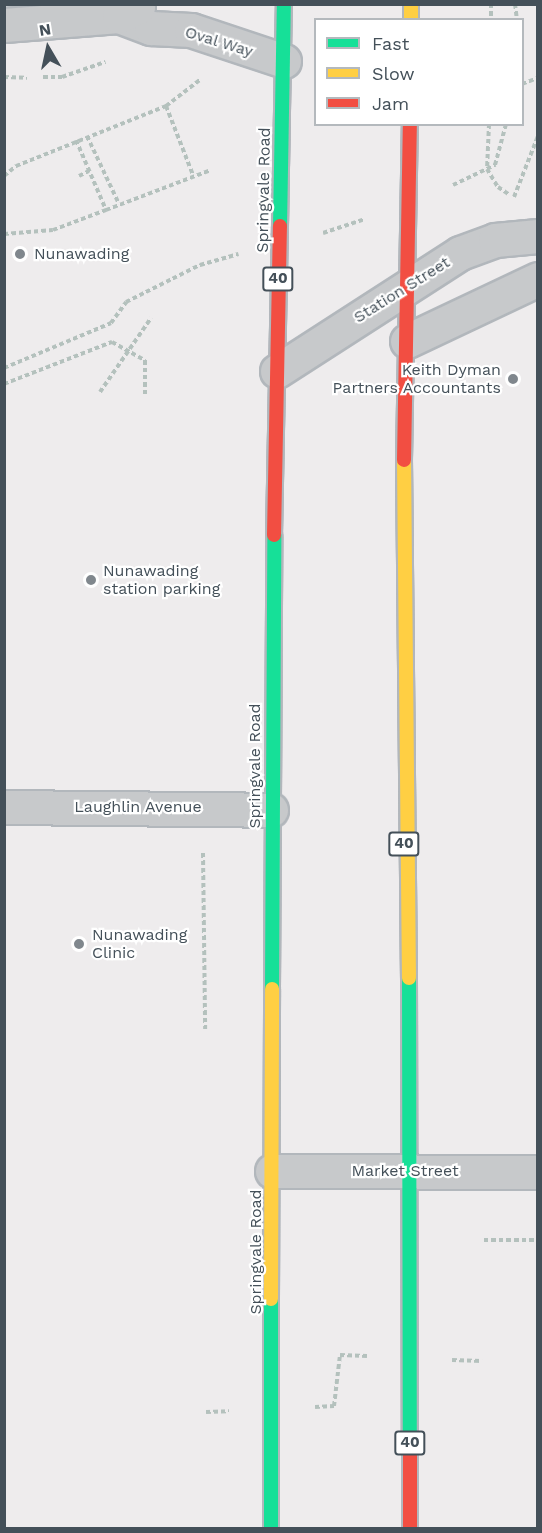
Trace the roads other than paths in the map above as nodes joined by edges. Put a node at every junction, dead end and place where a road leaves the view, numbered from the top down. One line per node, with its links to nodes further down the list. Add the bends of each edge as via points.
1 (284, 4): 4 (highway, Springvale Road / 40)
2 (131, 10): 3 (street, Oval Way); 4 (street, Oval Way, via 151,28 191,30)
3 (4, 25)
4 (284, 61): 10 (highway, Springvale Road / 40)
5 (410, 126): 8 (highway, 40)
6 (537, 236): 8 (street, Station Street, via 495,240 469,250)
7 (537, 279): 9 (street)
8 (408, 285): 9 (highway, 40); 10 (street, Station Street)
9 (407, 341): 13 (highway, 40, via 403,772)
10 (277, 371): 12 (highway, Springvale Road / 40)
11 (4, 807): 12 (street, Laughlin Avenue)
12 (271, 810): 14 (highway, Springvale Road / 40)
13 (411, 1170): 14 (street, Market Street); 15 (street, Market Street); 17 (highway, 40)
14 (272, 1171): 16 (highway, Springvale Road / 40)
15 (537, 1172)
16 (271, 1528)
17 (410, 1528)

